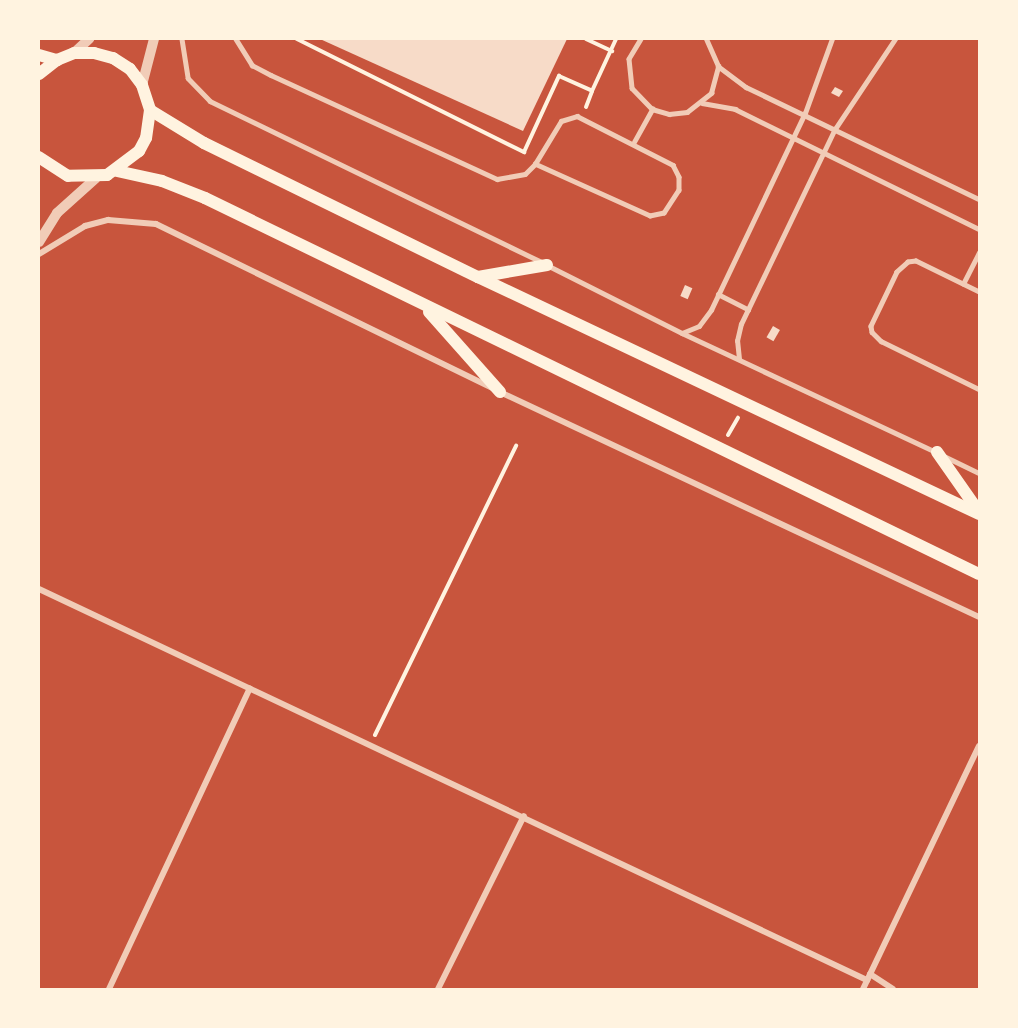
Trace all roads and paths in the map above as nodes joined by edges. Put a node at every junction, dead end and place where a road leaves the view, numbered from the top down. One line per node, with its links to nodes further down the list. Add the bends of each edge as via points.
1 (89, 39): 13 (street)
2 (154, 39): 19 (street)
3 (182, 39): 37 (lane, via 188,78 210,101)
4 (236, 39): 29 (lane, via 252,65 484,173 512,179)
5 (297, 39): 12 (path, via 524,153 559,76 592,91)
6 (586, 39): 12 (path)
7 (616, 39): 12 (path)
8 (640, 39): 15 (lane)
9 (706, 39): 17 (lane)
10 (832, 39): 23 (lane)
11 (895, 39): 24 (lane)
12 (611, 51): 15 (path)
13 (74, 54): 16 (main road); 19 (main road, via 94,53 113,58 130,69)
14 (39, 55): 16 (main road)
15 (629, 59): 21 (lane, via 632,88)
16 (57, 60): 18 (main road)
17 (718, 66): 20 (lane, via 717,80); 23 (lane, via 746,87)
18 (39, 74)
19 (142, 85): 22 (main road)
20 (702, 103): 21 (lane, via 687,112 669,114); 25 (lane, via 726,106)
21 (652, 109): 26 (lane)
22 (150, 110): 30 (main road, via 146,138 129,162); 38 (main road, via 204,143)
23 (805, 113): 24 (lane); 25 (lane)
24 (835, 129): 27 (lane); 32 (lane)
25 (793, 137): 27 (lane); 41 (lane)
26 (634, 142): 29 (lane, via 578,116 569,116 561,121); 29 (lane, via 673,165 679,177 679,190 664,213 650,216 637,212)
27 (824, 153): 33 (lane); 43 (lane)
28 (39, 157): 31 (main road, via 68,176)
29 (536, 164)
30 (117, 171): 31 (main road); 42 (main road, via 184,189)
31 (96, 178): 34 (street, via 57,213)
32 (979, 200)
33 (979, 229)
34 (39, 243)
35 (979, 253): 39 (lane)
36 (39, 254): 47 (street, via 85,226 108,220 156,224)
37 (547, 265): 38 (main road); 44 (lane)
38 (478, 278): 48 (main road)
39 (963, 284): 40 (lane); 46 (lane, via 916,261 908,262 891,283 873,319 872,332 881,341)
40 (979, 292)
41 (718, 294): 43 (lane); 44 (lane, via 699,326)
42 (424, 307): 47 (main road); 50 (main road)
43 (748, 309): 45 (lane, via 737,341)
44 (682, 333): 45 (lane)
45 (740, 359): 51 (lane)
46 (979, 389)
47 (500, 392): 56 (street)
48 (745, 404): 50 (path); 53 (main road)
49 (516, 446): 58 (path)
50 (720, 450): 54 (main road)
51 (937, 452): 52 (lane); 53 (main road)
52 (979, 473)
53 (979, 513)
54 (979, 574)
55 (39, 589): 57 (street)
56 (979, 617)
57 (250, 687): 58 (street); 62 (street)
58 (371, 744): 60 (street)
59 (979, 746): 61 (street)
60 (524, 816): 61 (street); 63 (street)
61 (868, 977): 64 (street); 65 (street)
62 (109, 989)
63 (438, 989)
64 (863, 989)
65 (893, 989)

